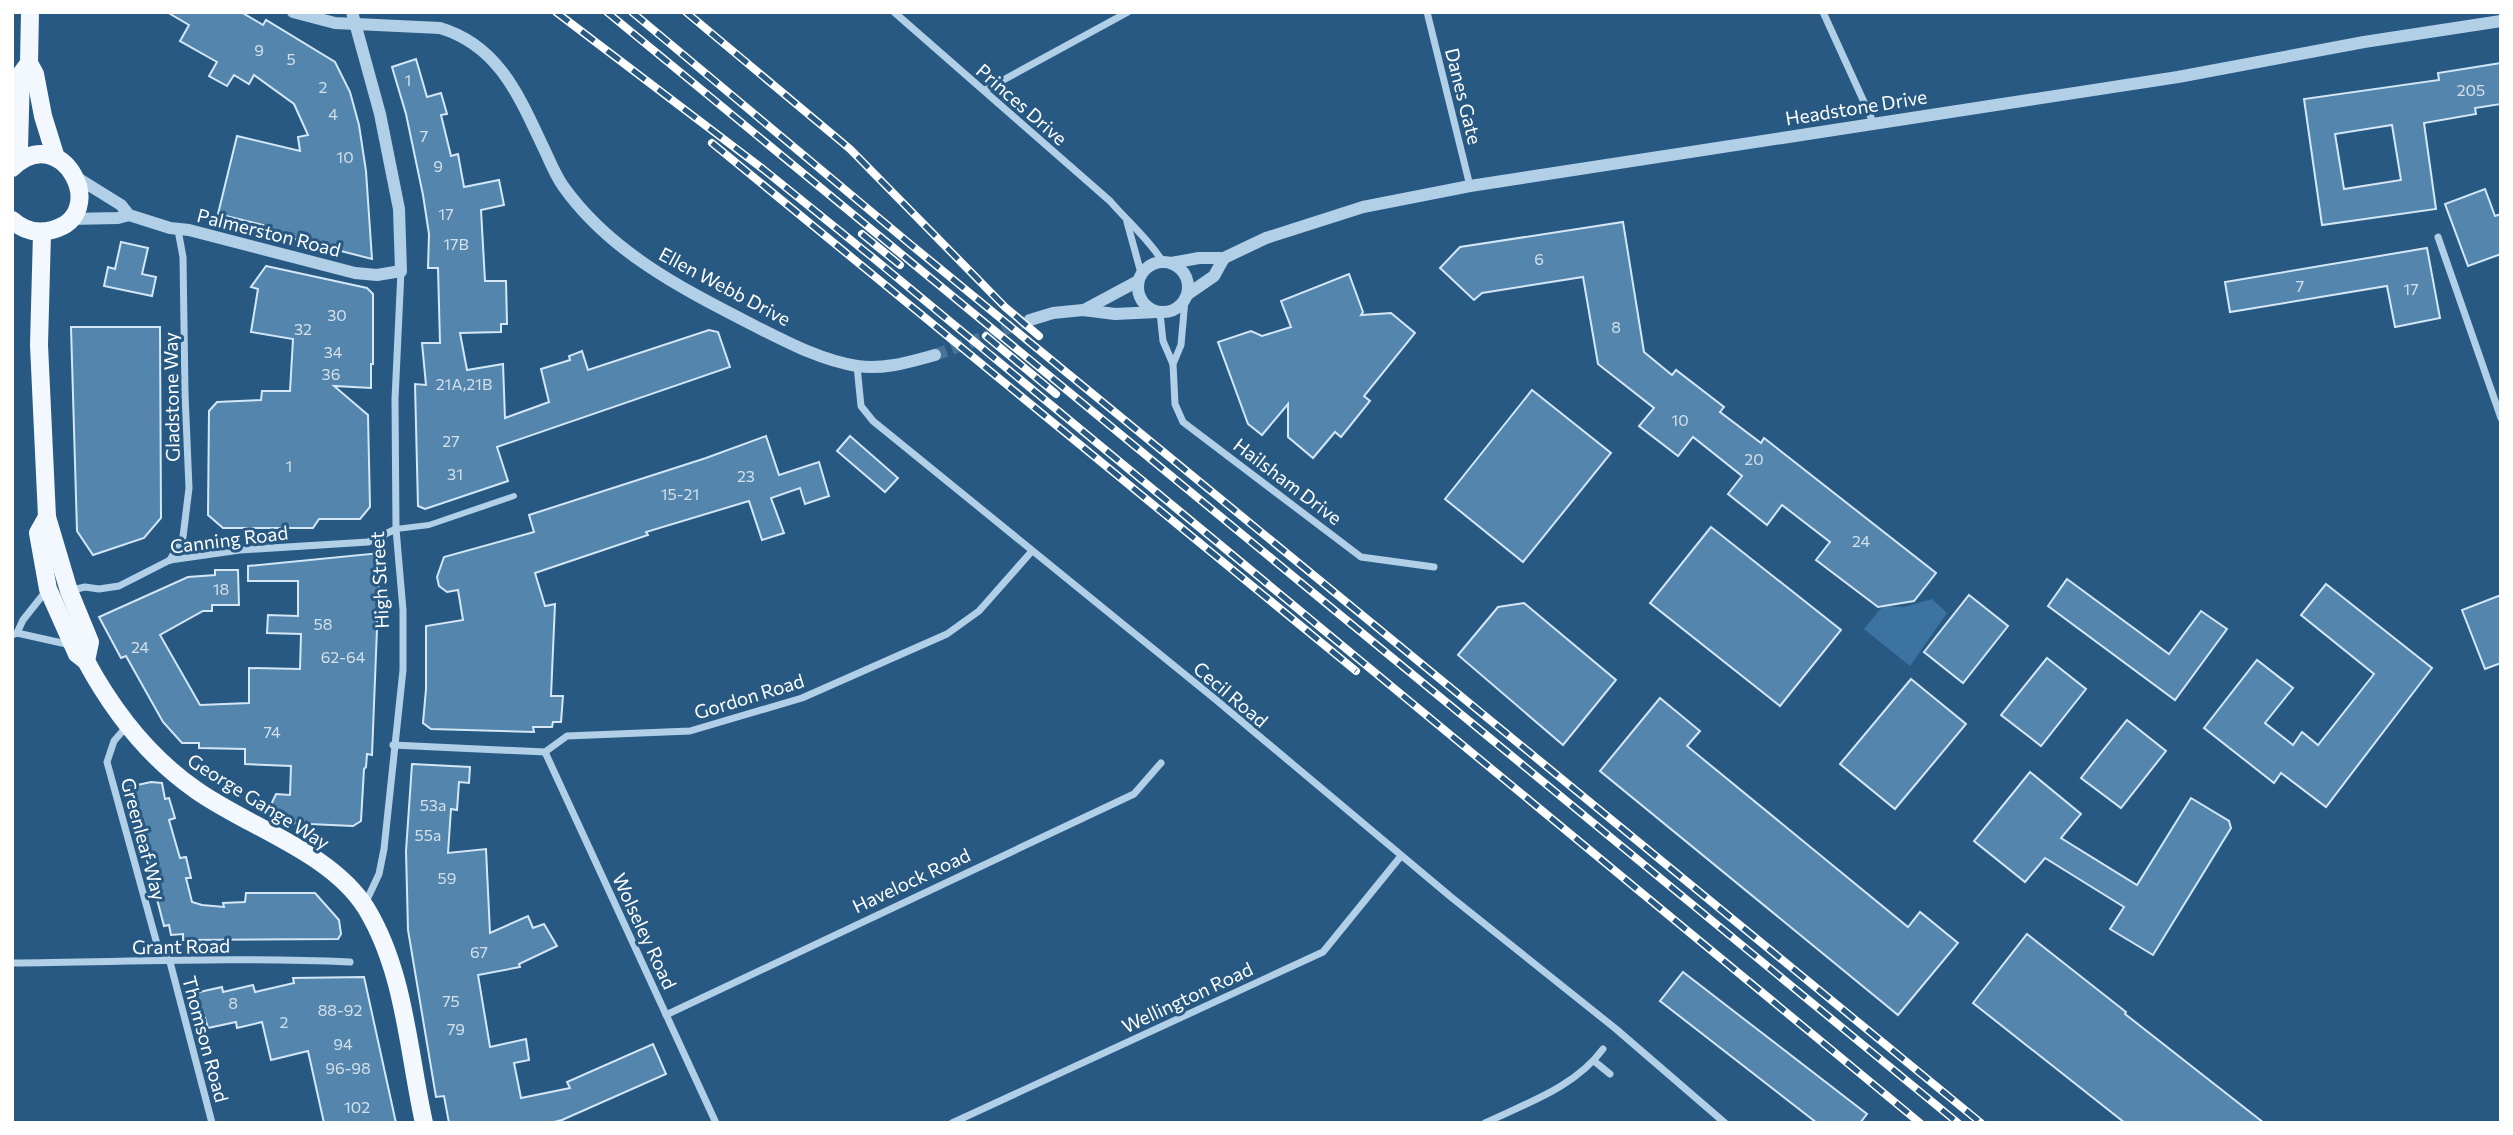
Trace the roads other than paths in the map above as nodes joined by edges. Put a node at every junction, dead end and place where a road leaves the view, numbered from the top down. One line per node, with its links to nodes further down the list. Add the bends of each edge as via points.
1 (30, 12): 11 (main road, via 29,63 22,74)
2 (293, 12): 9 (street, Ellen Webb Drive)
3 (352, 12): 9 (street, High Street)
4 (894, 12): 10 (street, Princes Drive)
5 (1128, 12): 10 (street)
6 (1427, 12): 16 (street, Danes Gate)
7 (1823, 12): 12 (street)
8 (2501, 20): 12 (street, Headstone Drive)
9 (357, 25): 26 (street, High Street, via 399,209); 34 (street, Ellen Webb Drive, via 440,29 471,42 515,87 561,183 612,240 675,285 767,332)
10 (985, 90): 20 (street, Princes Drive, via 1110,201)
11 (30, 93): 13 (main road); 14 (main road)
12 (1874, 124): 16 (street, Headstone Drive)
13 (56, 158): 14 (main road, via 34,155); 15 (main road)
14 (14, 166)
15 (76, 177): 17 (street, Palmerston Road); 18 (main road, via 79,200)
16 (1470, 187): 24 (street, Headstone Drive, via 1363,207 1266,238)
17 (129, 215): 18 (street, Palmerston Road); 21 (street, Palmerston Road)
18 (71, 219): 22 (main road)
19 (12, 220): 22 (main road)
20 (1127, 222): 25 (street, Princes Drive); 27 (street, Princes Drive)
21 (178, 230): 26 (street, Palmerston Road, via 355,273); 40 (street, Gladstone Way, via 183,257 189,488 183,537)
22 (42, 233): 37 (main road, George Gange Way, via 40,345)
23 (2438, 237): 35 (street)
24 (1224, 258): 25 (street, Headstone Drive); 28 (street, Headstone Drive, via 1213,276)
25 (1167, 262): 27 (street, via 1154,263); 28 (street, via 1187,278)
26 (401, 271): 38 (street, High Street, via 395,386)
27 (1140, 277): 29 (street); 30 (street, via 1137,289 1144,304)
28 (1186, 297): 30 (street, via 1174,310); 33 (street, Hailsham Drive, via 1181,345)
29 (1083, 310): 30 (street); 31 (street)
30 (1159, 312): 33 (street, Hailsham Drive)
31 (1030, 320)
32 (935, 355): 34 (street, via 900,365)
33 (1173, 364): 41 (street, Hailsham Drive, via 1175,404 1183,422 1361,557)
34 (857, 366): 39 (street, Cecil Road, via 861,406 873,421)
35 (2501, 418)
36 (514, 496): 38 (street, via 429,525)
37 (47, 517): 42 (main road, George Gange Way, via 38,533); 43 (main road, George Gange Way)
38 (396, 529): 40 (street, Canning Road, via 368,542 240,550); 49 (street, High Street, via 403,670)
39 (1032, 551): 50 (street, Gordon Road, via 979,611 947,634 802,698 690,731 567,736); 52 (street, Cecil Road)
40 (170, 560): 43 (street, Canning Road, via 119,586)
41 (1434, 567)
42 (48, 589): 44 (main road, George Gange Way); 45 (street)
43 (69, 591): 44 (street); 47 (main road, George Gange Way, via 90,642)
44 (57, 610): 46 (main road, George Gange Way)
45 (14, 634): 46 (street)
46 (72, 645): 47 (main road, George Gange Way)
47 (86, 661): 48 (main road, George Gange Way)
48 (128, 725): 53 (main road, George Gange Way, via 197,791 312,858 348,886); 54 (street, Greenleaf Way, via 114,741 107,762 157,944)
49 (393, 745): 50 (street); 53 (street, High Street, via 384,849 379,874)
50 (545, 752): 57 (street, Wolseley Road)
51 (1161, 763): 57 (street, Havelock Road, via 1134,794)
52 (1401, 856): 64 (street, Wellington Road, via 1323,952); 66 (street, Cecil Road)
53 (364, 906): 62 (main road, via 384,941 396,978)
54 (170, 962): 55 (street, Grant Road); 56 (street, Grant Road); 61 (street, Thomson Road)
55 (350, 962)
56 (12, 963)
57 (666, 1015): 63 (street, Wolseley Road)
58 (1603, 1049): 59 (street)
59 (1594, 1061): 60 (street); 65 (street, via 1566,1083)
60 (1610, 1074)
61 (212, 1123)
62 (424, 1123)
63 (716, 1123)
64 (952, 1123)
65 (1485, 1123)
66 (1725, 1123)

